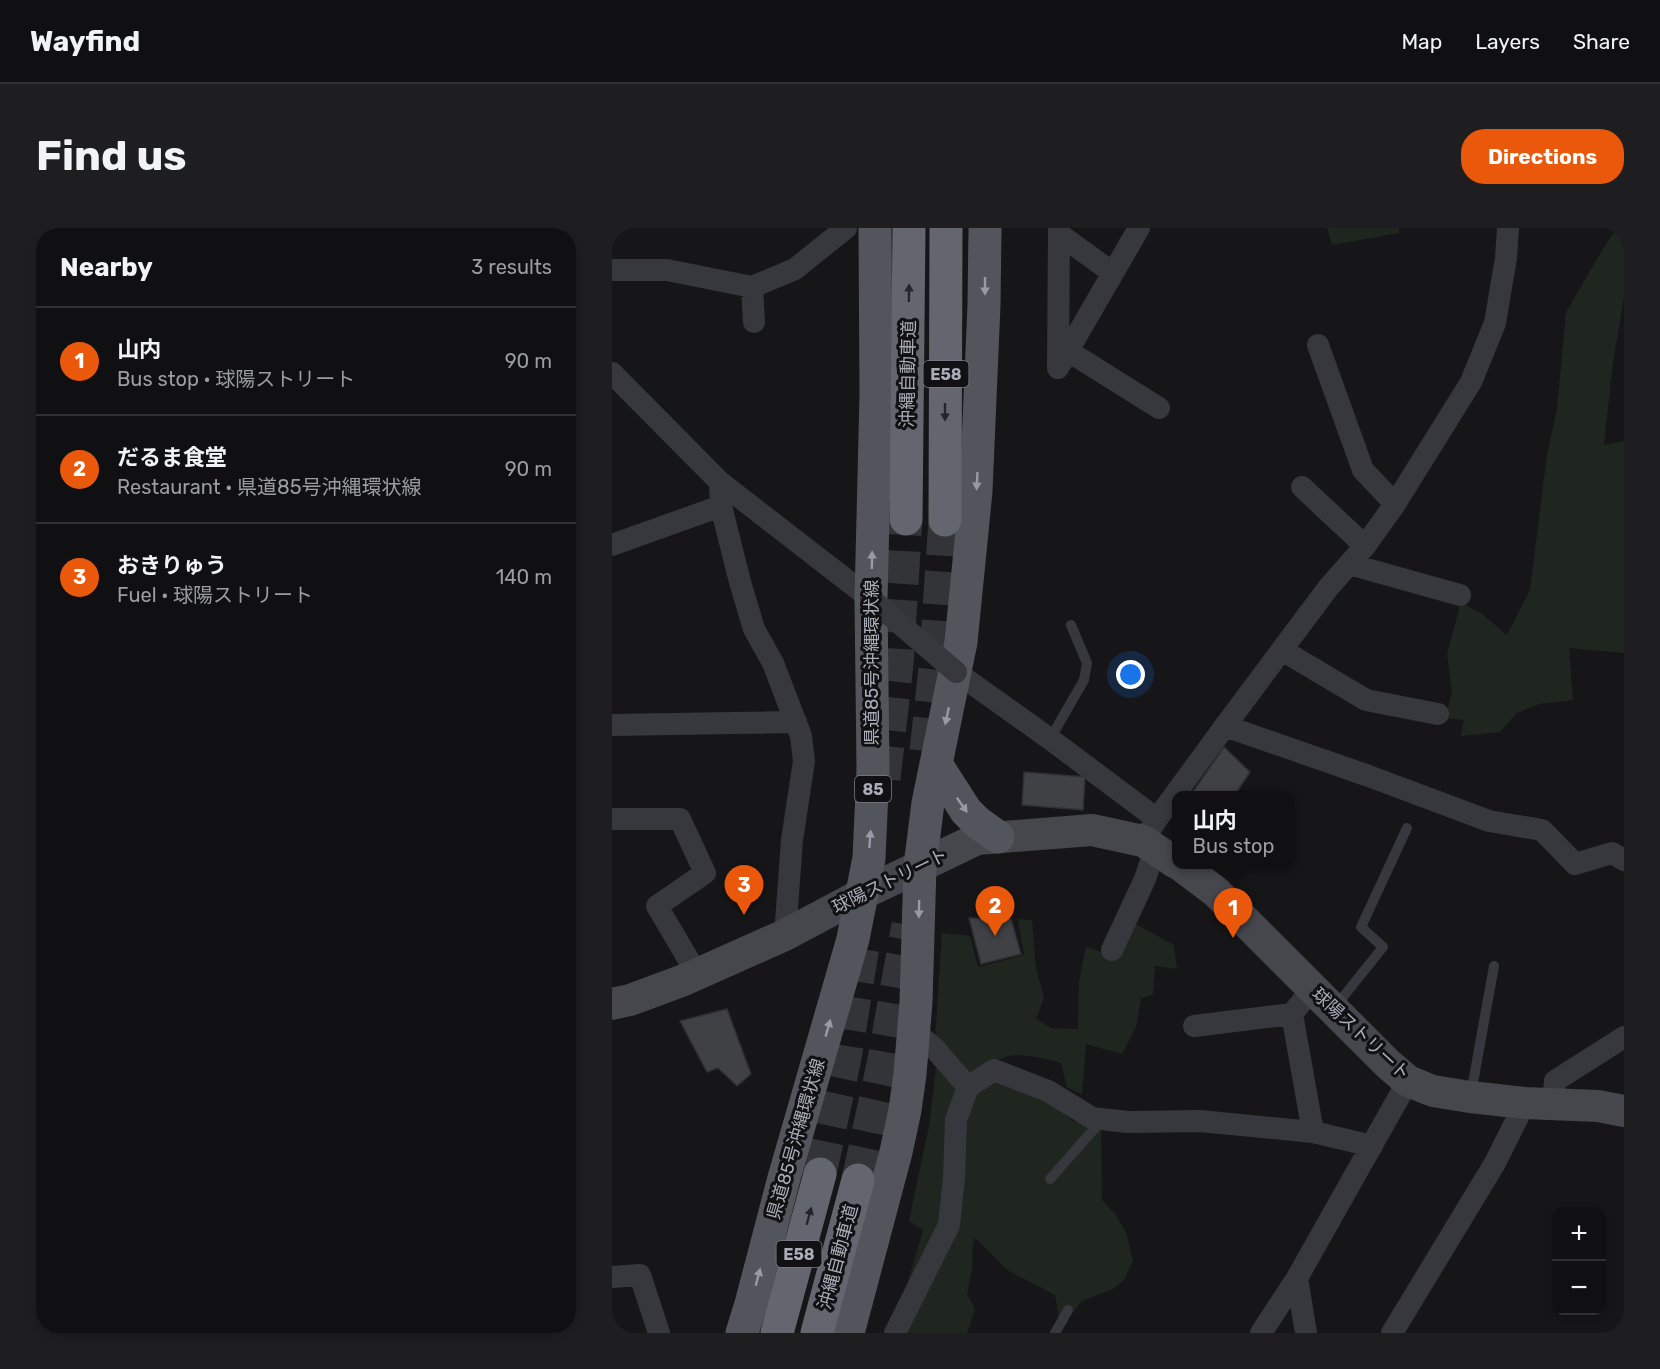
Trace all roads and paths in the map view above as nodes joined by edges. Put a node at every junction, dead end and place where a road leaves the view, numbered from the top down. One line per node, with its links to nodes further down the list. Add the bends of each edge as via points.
1 (846, 228): 11 (street, via 795,269)
2 (875, 228): 27 (main road, 県道85号沖縄環状線 / 85, one-way to 2)
3 (909, 228): 21 (highway, 沖縄自動車道 / E58, one-way to 3)
4 (946, 228): 22 (highway, 沖縄自動車道 / E58, one-way to 22)
5 (985, 228): 30 (main road, one-way to 30, via 976,491)
6 (1138, 228): 10 (street)
7 (1508, 228): 19 (street, via 1495,323 1471,382)
8 (1059, 231): 10 (street); 14 (street, via 1058,368)
9 (612, 270): 11 (street, via 667,270)
10 (1113, 273): 14 (street)
11 (752, 287): 12 (street)
12 (754, 322)
13 (1318, 345): 19 (street, via 1363,470)
14 (1068, 351): 16 (street)
15 (612, 373): 17 (street)
16 (1159, 408)
17 (720, 482): 20 (street); 27 (street)
18 (1302, 487): 24 (street)
19 (1395, 504): 24 (street)
20 (722, 506): 23 (street); 32 (street, via 754,629 773,663)
21 (906, 519)
22 (945, 520)
23 (612, 545)
24 (1365, 546): 25 (street)
25 (1349, 564): 26 (street); 29 (street)
26 (1460, 595)
27 (871, 599): 30 (street, bridge); 46 (main road, 県道85号沖縄環状線 / 85, one-way to 27, via 872,813)
28 (1071, 625): 35 (lane, via 1087,663 1084,680)
29 (1282, 650): 31 (street, via 1366,700); 34 (street)
30 (956, 672): 35 (street); 36 (main road, one-way to 36)
31 (1438, 714)
32 (796, 722): 33 (street); 47 (street, via 804,761 792,840)
33 (612, 725)
34 (1224, 726): 37 (street); 43 (street, via 1489,821 1542,831 1575,864 1612,853)
35 (1050, 739): 42 (street)
36 (936, 764): 41 (main road, one-way to 41, via 966,811); 44 (main road)
37 (1191, 791)
38 (612, 819): 50 (street, via 680,819 705,873 657,906)
39 (1172, 827): 42 (street)
40 (1407, 828): 51 (lane, via 1361,927 1383,947)
41 (998, 837): 42 (main road, 球陽ストリート, via 1092,830); 44 (main road, 球陽ストリート, via 976,839)
42 (1162, 847): 48 (street)
43 (1624, 860)
44 (920, 866): 46 (main road, 球陽ストリート); 55 (main road, one-way to 55)
45 (1188, 869): 51 (main road, 球陽ストリート)
46 (862, 894): 47 (main road, 球陽ストリート); 72 (main road, 県道85号沖縄環状線 / 85, one-way to 46, via 853,939)
47 (785, 935): 50 (main road, 球陽ストリート)
48 (1112, 950)
49 (1494, 966): 59 (lane)
50 (697, 974): 52 (main road, 球陽ストリート)
51 (1322, 999): 53 (street); 57 (main road, 球陽ストリート)
52 (612, 1004)
53 (1292, 1014): 54 (street); 63 (street)
54 (1194, 1026)
55 (915, 1032): 58 (street); 75 (main road, via 896,1152)
56 (1624, 1037): 60 (street, via 1555,1081)
57 (1408, 1081): 59 (main road, 球陽ストリート, via 1433,1091); 64 (street)
58 (968, 1087): 62 (street, via 994,1070 1048,1091 1092,1118); 76 (street, via 956,1120 949,1225)
59 (1470, 1097): 60 (main road, 球陽ストリート)
60 (1539, 1104): 61 (main road, 球陽ストリート); 80 (street, via 1495,1163)
61 (1624, 1110)
62 (1104, 1119): 63 (street, via 1200,1121); 66 (lane)
63 (1313, 1132): 64 (street)
64 (1372, 1146): 69 (street)
65 (820, 1174): 73 (highway, E58, one-way to 65)
66 (1050, 1179)
67 (858, 1180): 74 (highway, 沖縄自動車道 / E58)
68 (612, 1277): 71 (street, via 640,1275)
69 (1297, 1278): 78 (street); 79 (street)
70 (1068, 1310): 77 (lane)
71 (659, 1333)
72 (742, 1333)
73 (777, 1333)
74 (817, 1333)
75 (848, 1333)
76 (895, 1333)
77 (1055, 1333)
78 (1261, 1333)
79 (1306, 1333)
80 (1392, 1333)

